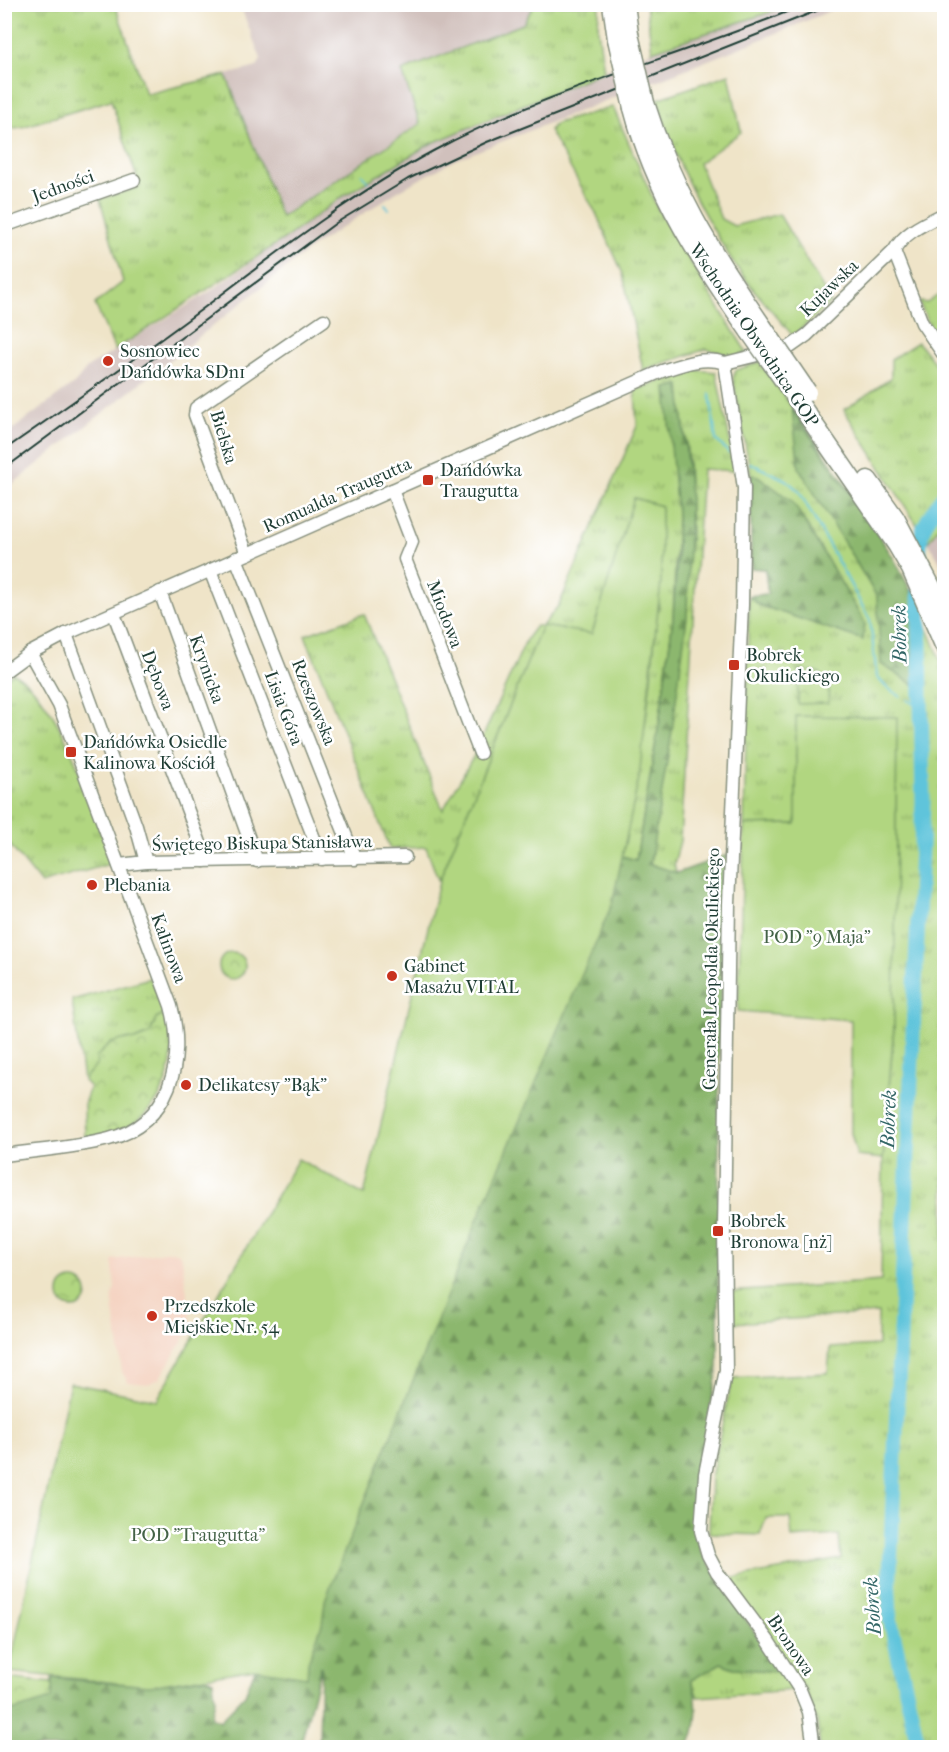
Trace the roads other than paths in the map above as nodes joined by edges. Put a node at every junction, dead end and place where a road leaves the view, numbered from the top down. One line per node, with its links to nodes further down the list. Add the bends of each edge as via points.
1 (612, 4): 3 (highway, Wschodnia Obwodnica GOP)
2 (625, 4): 3 (highway, Wschodnia Obwodnica GOP)
3 (623, 36): 11 (highway, Wschodnia Obwodnica GOP, bridge, via 639,106 693,222 756,329)
4 (134, 180): 6 (street, Jedności)
5 (945, 213): 7 (street, Kujawska, via 911,232)
6 (4, 226)
7 (894, 251): 9 (street, via 922,323); 10 (street, Kujawska, via 790,347)
8 (324, 320): 13 (street, Bielska, via 196,408 195,415)
9 (945, 355)
10 (725, 363): 12 (street, Romualda Traugutta, via 696,360 662,371); 31 (street, Generała Leopolda Okulickiego, via 744,488 729,904 726,1370 701,1504 702,1531)
11 (801, 394): 16 (highway, Wschodnia Obwodnica GOP, via 895,518); 19 (highway, Wschodnia Obwodnica GOP, via 897,545)
12 (392, 490): 13 (street, Romualda Traugutta); 22 (street, Miodowa, via 412,542 405,560)
13 (242, 556): 14 (street, Romualda Traugutta); 25 (street, Rzeszowska)
14 (210, 570): 15 (street, Romualda Traugutta); 24 (street, Lisia Góra)
15 (160, 592): 17 (street, Romualda Traugutta); 27 (street, Krynicka)
16 (945, 611)
17 (114, 614): 18 (street, Romualda Traugutta); 26 (street, Dębowa)
18 (66, 634): 20 (street, Romualda Traugutta); 28 (street)
19 (942, 638)
20 (30, 653): 21 (street, Romualda Traugutta); 29 (street, Kalinowa, via 59,705)
21 (4, 672)
22 (480, 753)
23 (405, 857): 25 (street, Świętego Biskupa Stanisława)
24 (322, 859): 25 (street, Świętego Biskupa Stanisława); 27 (street, Świętego Biskupa Stanisława)
25 (355, 859)
26 (204, 861): 27 (street, Świętego Biskupa Stanisława); 28 (street, Świętego Biskupa Stanisława)
27 (257, 861)
28 (146, 862): 29 (street, Świętego Biskupa Stanisława)
29 (119, 865): 30 (street, Kalinowa, via 177,1028 178,1049 169,1086 161,1103 146,1119 120,1135)
30 (4, 1155)
31 (717, 1572): 32 (street, Bronowa, via 800,1689 809,1712)
32 (814, 1748)

